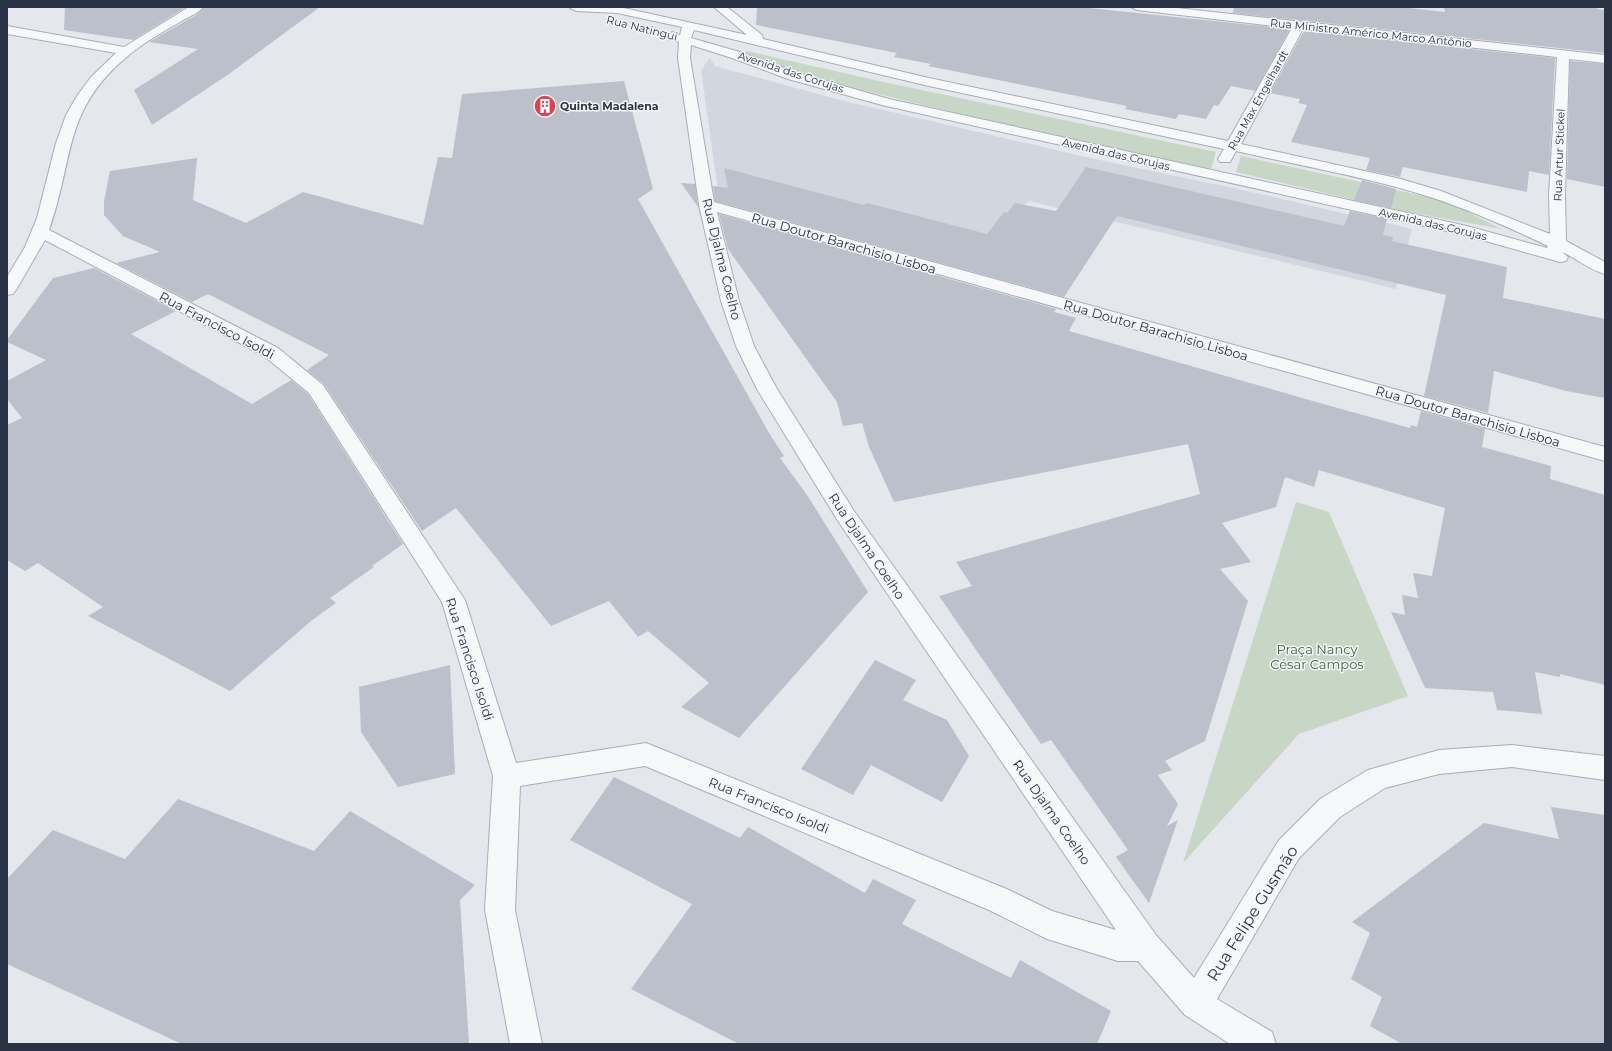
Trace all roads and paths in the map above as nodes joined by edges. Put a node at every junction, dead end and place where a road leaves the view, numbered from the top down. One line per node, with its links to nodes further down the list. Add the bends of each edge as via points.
1 (197, 7): 12 (street, via 164,25)
2 (574, 7): 5 (street, Rua Natingui)
3 (720, 7): 10 (street, Avenida das Corujas)
4 (1137, 7): 6 (street, Rua Ministro Américo Marco Antônio)
5 (613, 14): 8 (street, Rua Natingui)
6 (1299, 25): 14 (street, Rua Ministro Américo Marco Antônio); 17 (street, Rua Max Engelhardt)
7 (7, 30): 12 (street)
8 (687, 32): 9 (street, Rua Natingui); 10 (street, Avenida das Corujas); 11 (street, Avenida das Corujas); 16 (street, Rua Djalma Coelho)
9 (663, 33)
10 (764, 43): 13 (street, via 746,45 738,49); 17 (street, Avenida das Corujas, via 930,82)
11 (711, 47): 13 (street, Avenida das Corujas); 16 (street, via 695,54)
12 (126, 51): 20 (street, via 109,65 89,88 73,115)
13 (736, 55): 18 (street, Avenida das Corujas, via 793,76 887,102)
14 (1564, 55): 15 (street, Rua Ministro Américo Marco Antônio); 21 (street, Rua Artur Stickel)
15 (1605, 59)
16 (684, 63): 19 (street, Rua Djalma Coelho)
17 (1232, 146): 18 (street, Rua Max Engelhardt); 21 (street, Avenida das Corujas, via 1436,194 1477,209)
18 (1216, 176): 21 (street, Avenida das Corujas)
19 (707, 205): 24 (street, Rua Doutor Barachisio Lisboa); 27 (street, Rua Djalma Coelho, via 730,301 745,346 767,389 846,516)
20 (41, 232): 23 (street); 26 (street, Rua Francisco Isoldi, via 271,352 316,389 453,600)
21 (1555, 249): 22 (street)
22 (1600, 266)
23 (7, 290)
24 (1605, 454)
25 (1605, 768): 28 (street, Rua Felipe Gusmão, via 1512,756 1440,762 1378,778 1330,808 1289,849)
26 (507, 776): 27 (street, Rua Francisco Isoldi, via 646,754 992,897 1047,924 1118,946); 29 (street, via 500,910)
27 (1145, 946): 28 (street, Rua Djalma Coelho)
28 (1196, 1004): 30 (street, Rua Djalma Coelho)
29 (526, 1044)
30 (1260, 1044)

